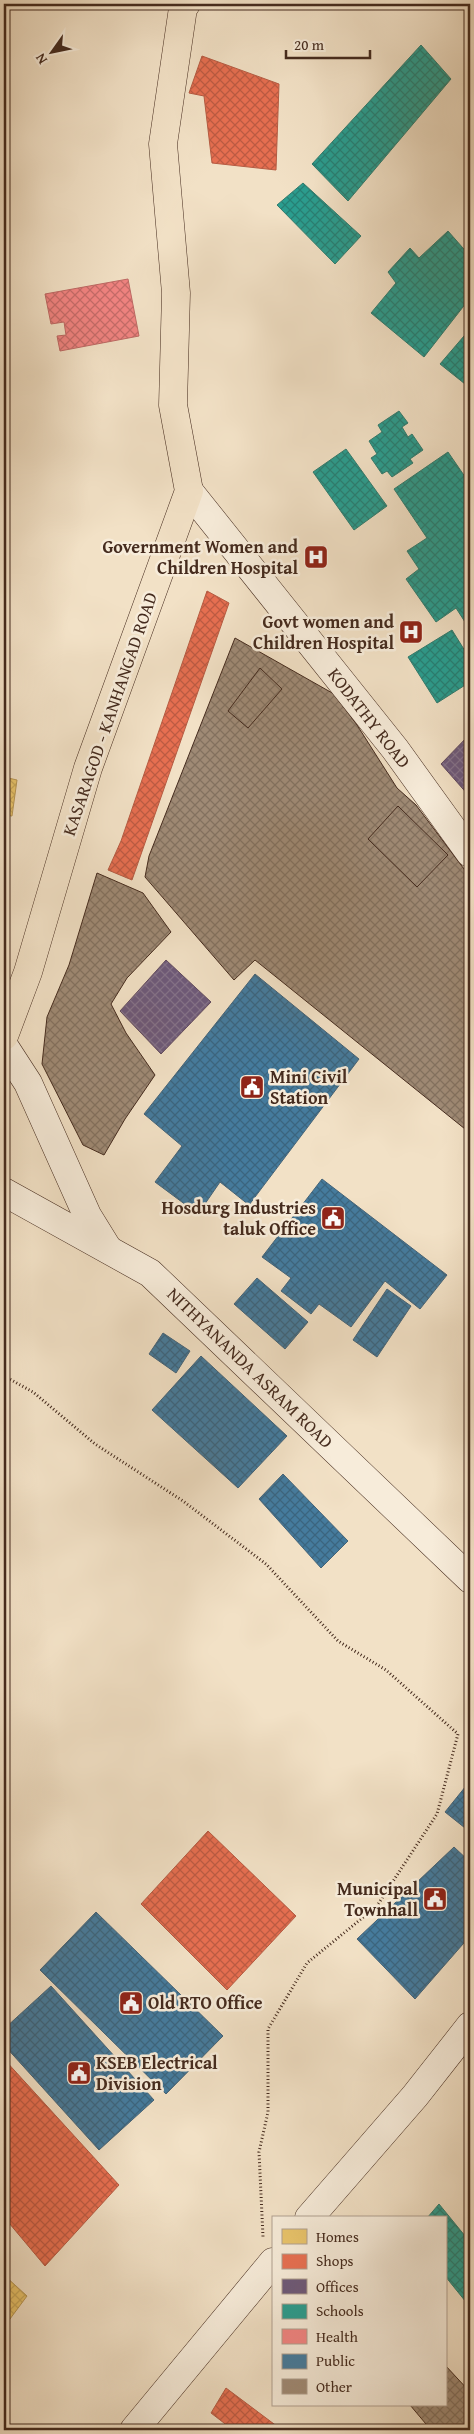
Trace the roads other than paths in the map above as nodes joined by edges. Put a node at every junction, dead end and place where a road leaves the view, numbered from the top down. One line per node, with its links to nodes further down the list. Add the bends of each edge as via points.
1 (186, 4): 2 (main road, via 163,144 176,293 173,405)
2 (189, 491): 3 (main road, KODATHY ROAD, via 395,749); 4 (main road, KASARAGOD - KANHANGAD ROAD, via 88,768 28,972)
3 (470, 853)
4 (4, 1036)
5 (4, 1046): 7 (main road, via 28,1084 86,1215)
6 (4, 1192): 7 (main road, NITHYANANDA ASRAM ROAD)
7 (109, 1250): 8 (main road, NITHYANANDA ASRAM ROAD, via 150,1273)
8 (470, 1579)
9 (470, 2026): 10 (main road, via 415,2096)
10 (311, 2216)
11 (268, 2267): 12 (main road)
12 (134, 2430)

